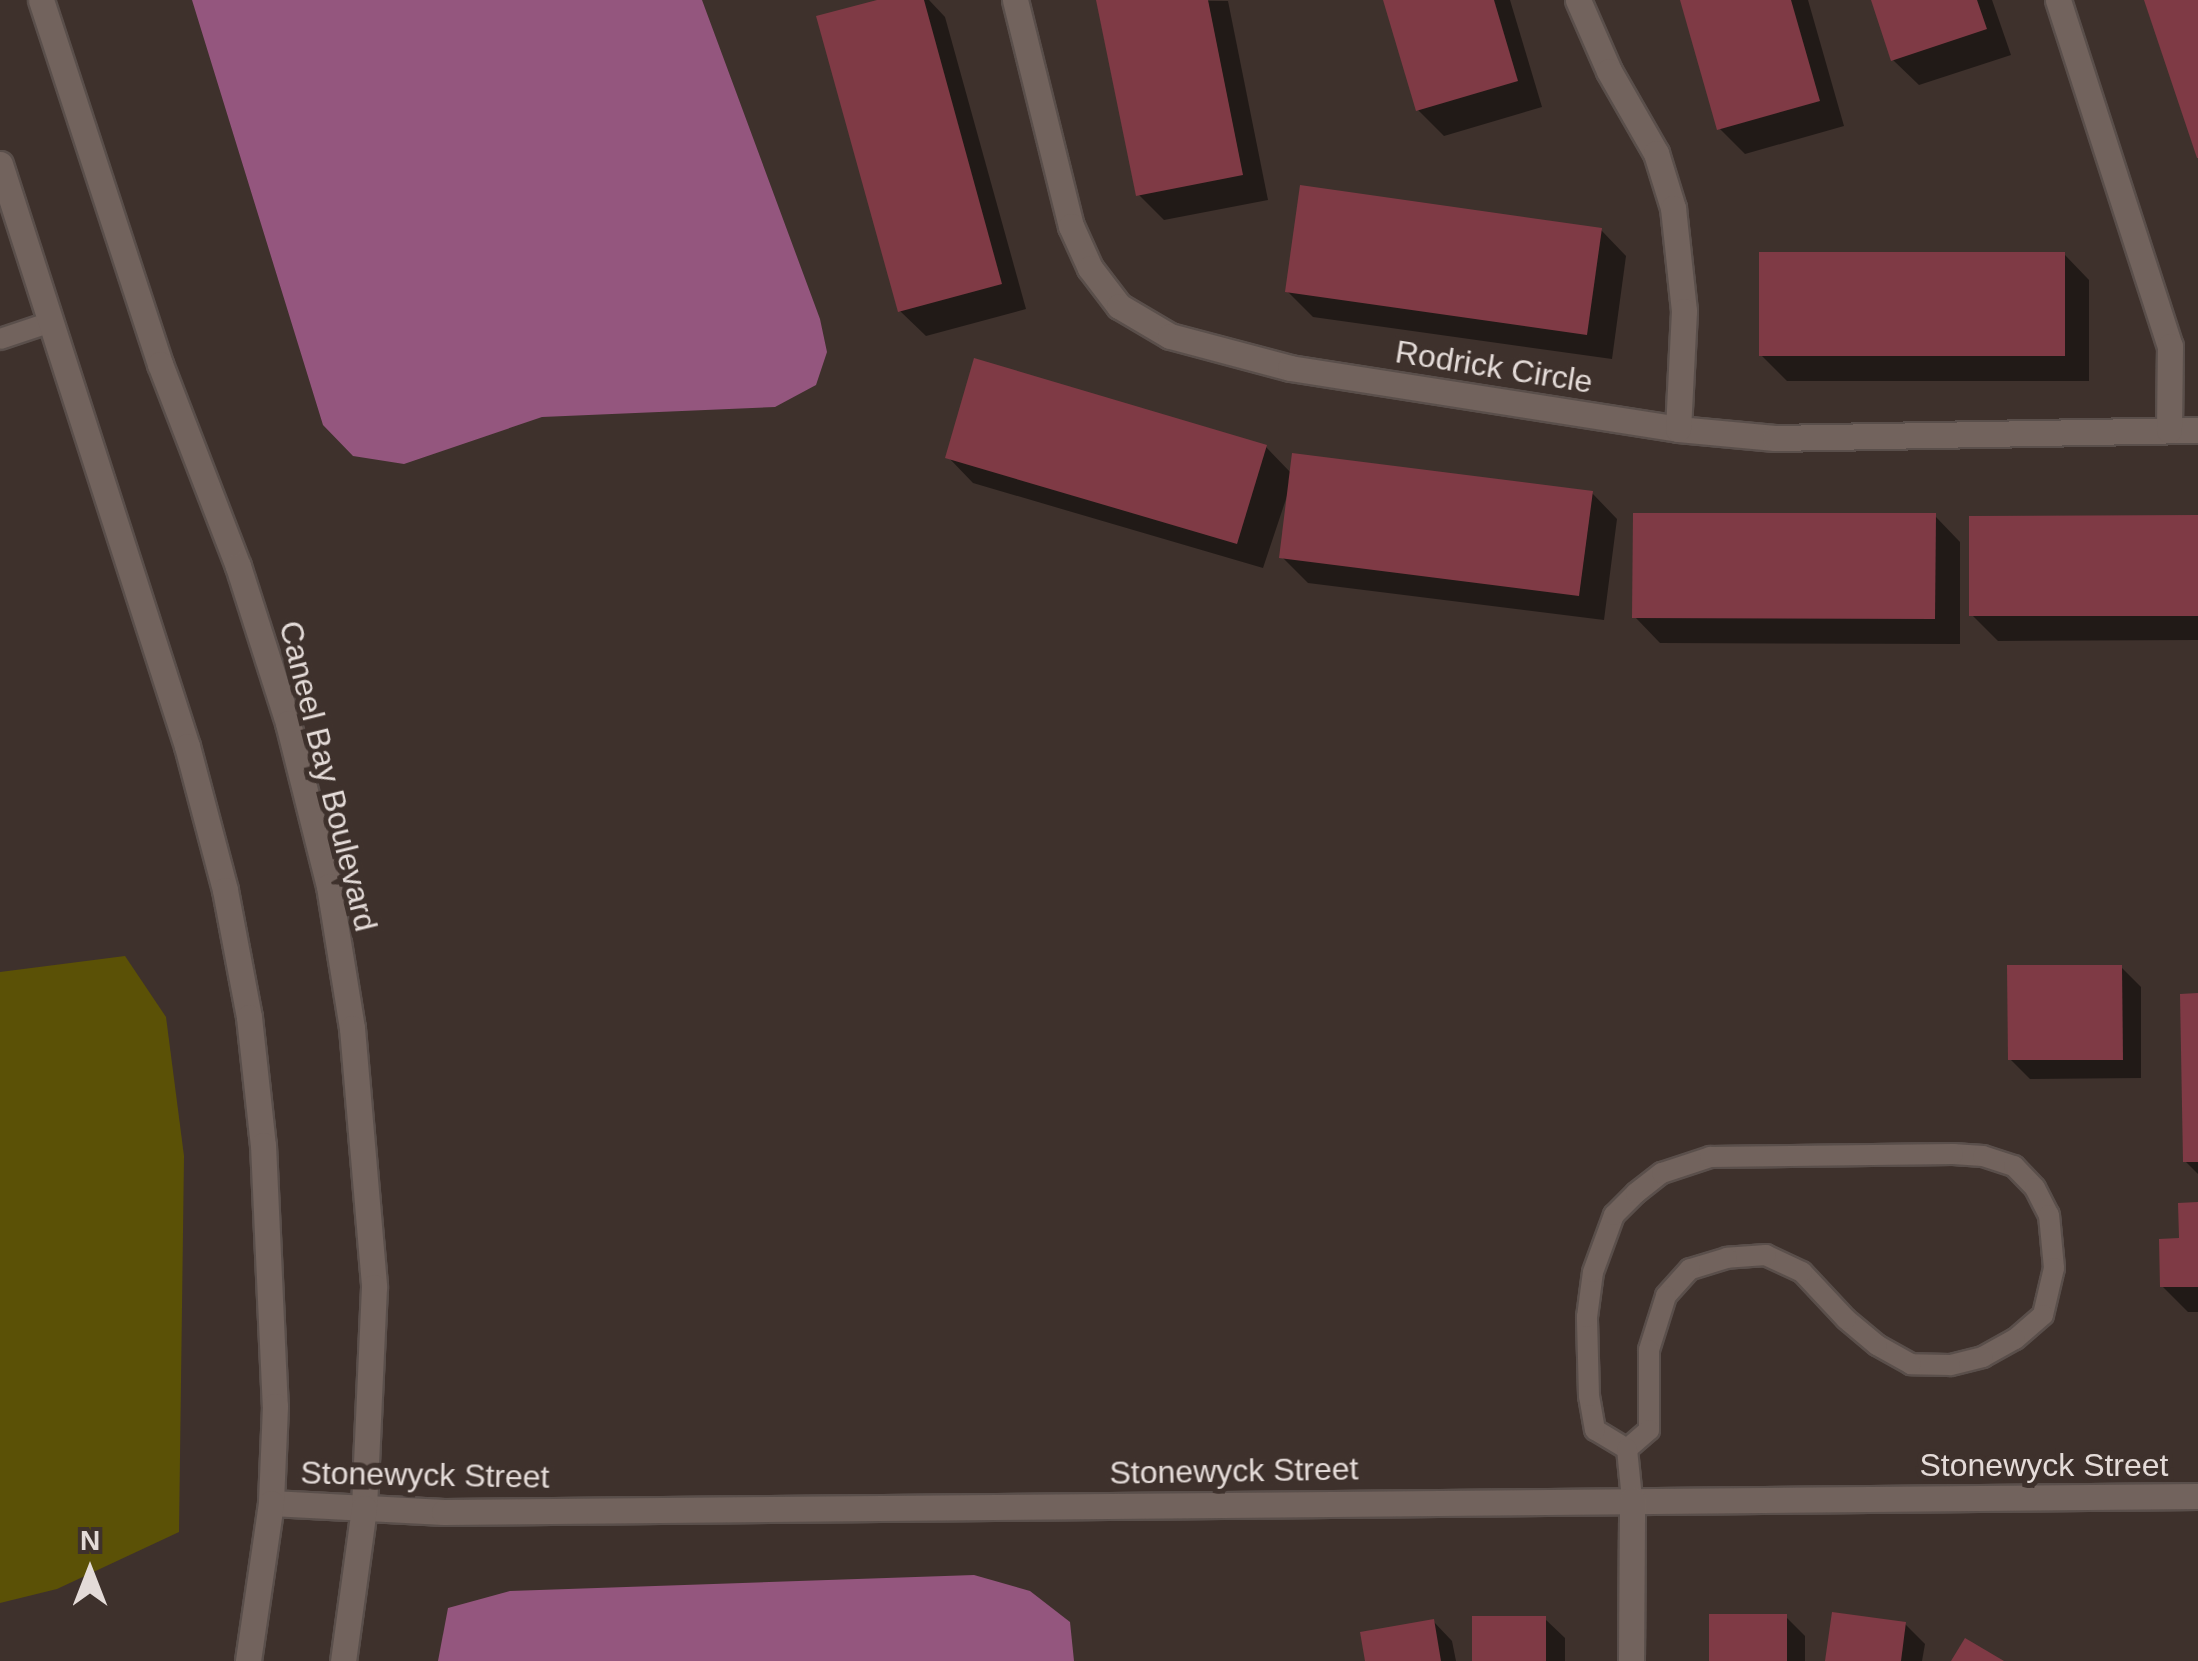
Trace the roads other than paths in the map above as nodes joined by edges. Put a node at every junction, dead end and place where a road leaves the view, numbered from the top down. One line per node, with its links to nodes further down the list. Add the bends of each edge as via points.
1 (41, 0): 15 (street, Caneel Bay Boulevard, via 160,364 238,566 288,724 328,886 352,1028 374,1287)
2 (1016, 0): 8 (street, Rodrick Circle, via 1072,226 1090,268 1120,306 1170,336 1290,368)
3 (1578, 0): 8 (street, via 1656,153 1672,208 1684,311)
4 (2058, 0): 9 (street, via 2170,346)
5 (0, 164): 6 (street)
6 (52, 322): 7 (lane); 14 (street, via 188,746 249,1017 274,1368)
7 (0, 339)
8 (1678, 429): 9 (street, Rodrick Circle, via 1775,438)
9 (2170, 430): 10 (street, Rodrick Circle)
10 (2198, 430)
11 (1628, 1449): 11 (lane, via 1649,1430 1649,1350 1666,1296 1690,1269 1766,1255 1802,1272 1877,1345 1911,1364 1950,1365 1983,1357 2043,1315 2054,1268 2049,1214 2035,1188 2014,1166 1968,1155 1710,1157 1662,1173 1614,1214 1593,1272 1589,1396 1595,1430); 13 (lane)
12 (2198, 1496): 13 (street, Stonewyck Street)
13 (1632, 1499): 15 (street, Stonewyck Street); 18 (street)
14 (271, 1503): 15 (street, Stonewyck Street); 16 (street)
15 (364, 1508): 17 (street, Caneel Bay Boulevard)
16 (248, 1661)
17 (344, 1661)
18 (1632, 1661)

